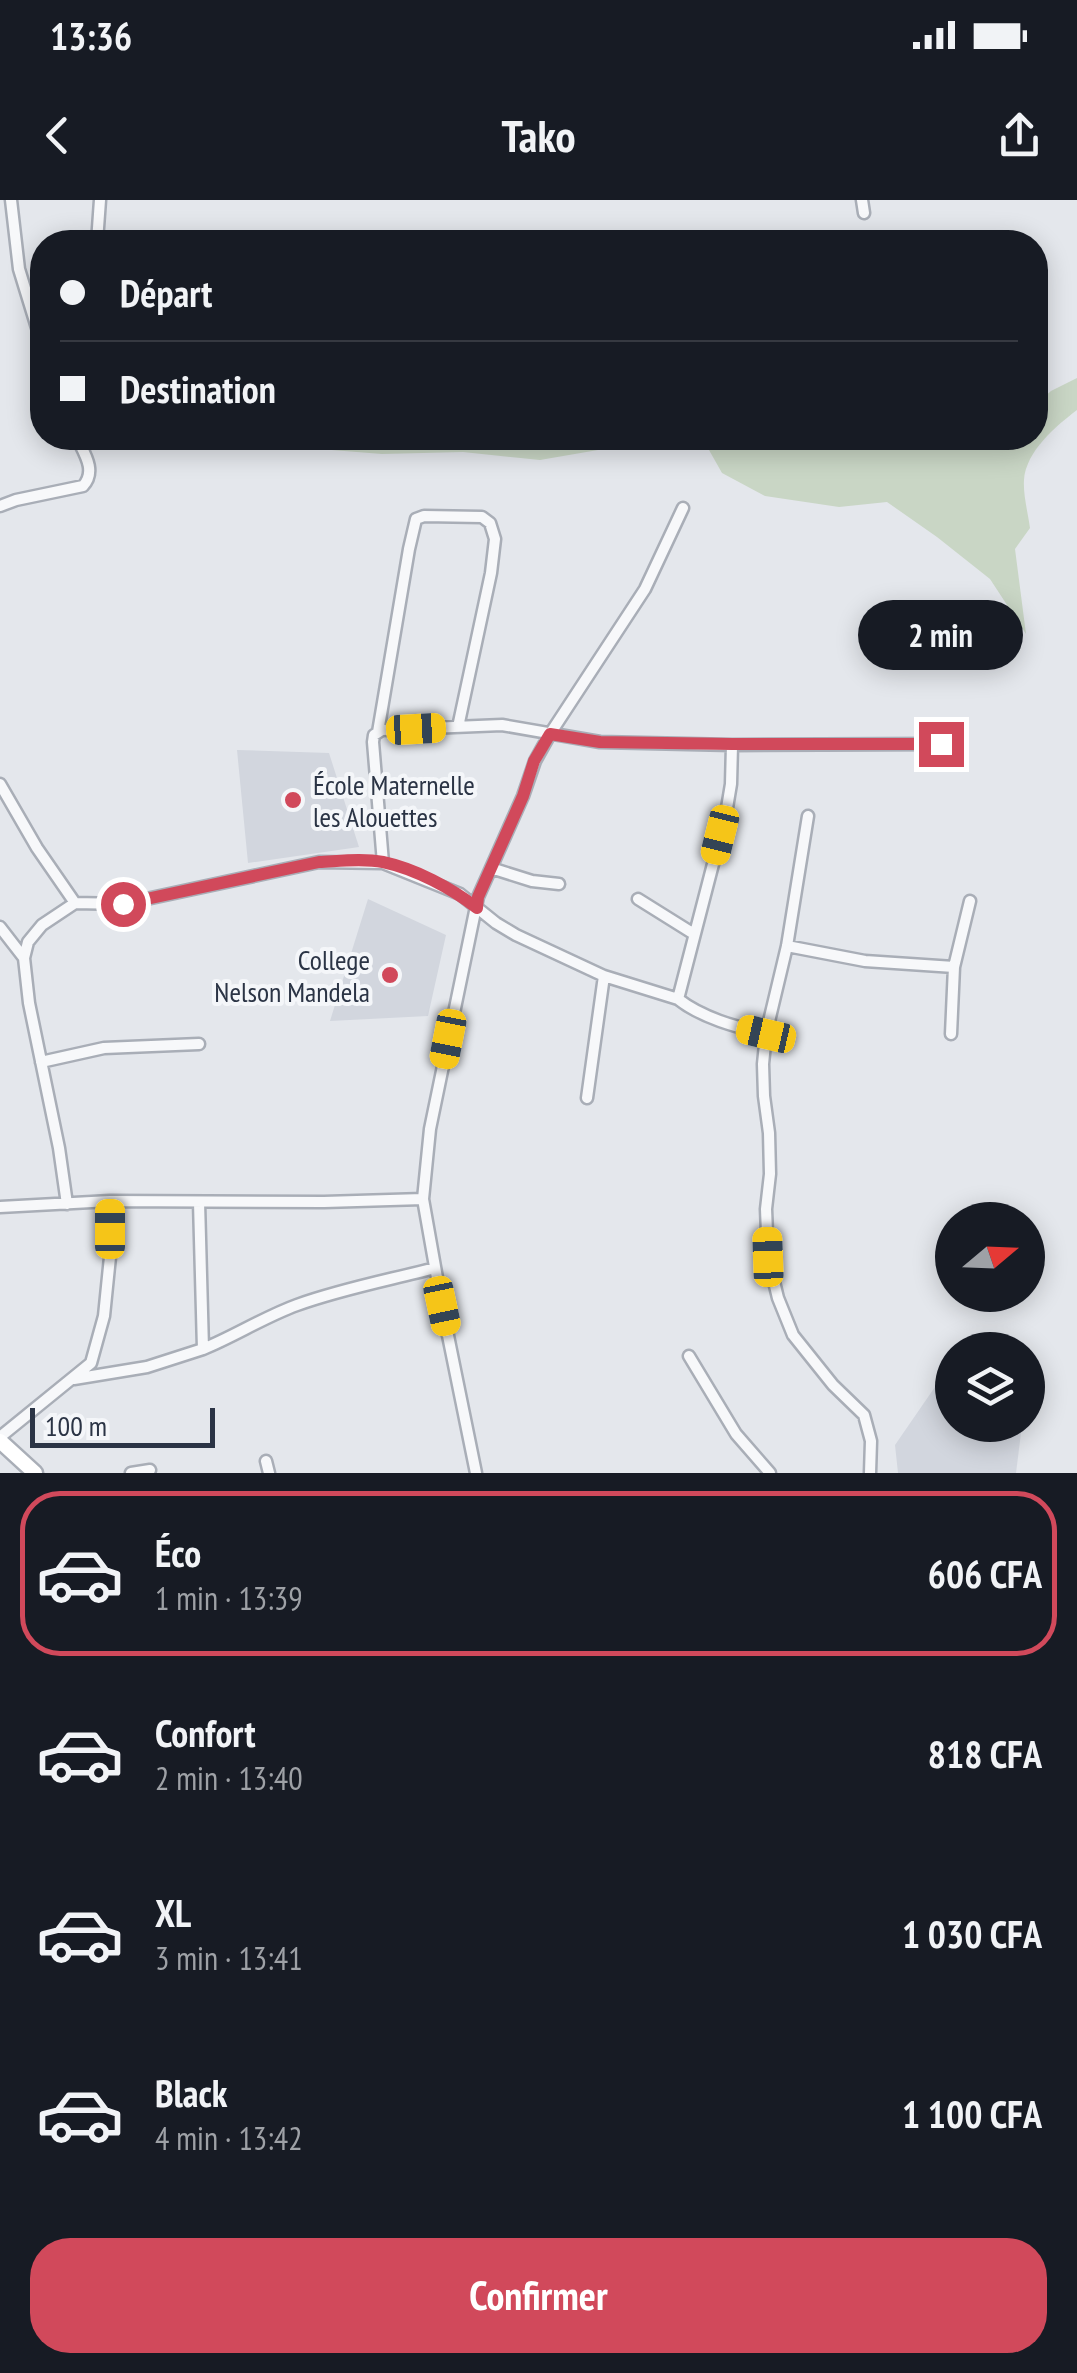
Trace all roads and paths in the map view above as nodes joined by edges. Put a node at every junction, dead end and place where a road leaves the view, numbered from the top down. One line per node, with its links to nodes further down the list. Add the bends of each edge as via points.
1 (11, 200): 6 (street)
2 (100, 200): 5 (street)
3 (862, 200): 4 (street)
4 (864, 213)
5 (98, 230)
6 (30, 305)
7 (82, 450): 8 (street, via 91,471 83,486)
8 (0, 506)
9 (683, 508): 12 (street, via 645,590)
10 (458, 727): 11 (street); 11 (street, via 494,539 482,517 424,516 416,519 408,549); 12 (street, via 502,725)
11 (378, 732): 17 (street, via 373,742)
12 (550, 734): 13 (street, via 600,742); 18 (street)
13 (732, 744): 14 (street); 25 (street, via 726,814)
14 (941, 744)
15 (0, 784): 22 (street)
16 (808, 816): 26 (street)
17 (384, 862): 22 (street, via 319,862 123,904); 23 (street, via 460,894)
18 (491, 868): 19 (street); 23 (street)
19 (559, 884)
20 (638, 899): 25 (street)
21 (970, 901): 28 (street)
22 (75, 904): 27 (street, via 42,925)
23 (477, 908): 29 (street, via 516,936); 36 (street, via 430,1129)
24 (0, 926): 27 (street)
25 (694, 934): 30 (street)
26 (786, 946): 28 (street, via 865,961); 31 (street)
27 (24, 958): 34 (street)
28 (954, 967): 32 (street)
29 (604, 976): 30 (street); 35 (street)
30 (678, 998): 31 (street)
31 (766, 1034): 51 (street, via 766,1209 774,1284 794,1336 864,1416 872,1441)
32 (952, 1034)
33 (198, 1044): 34 (street, via 104,1048)
34 (41, 1062): 39 (street)
35 (587, 1098)
36 (423, 1199): 38 (street); 41 (street)
37 (110, 1201): 38 (street); 39 (street); 44 (street, via 104,1316 90,1363)
38 (199, 1202): 42 (street)
39 (68, 1204): 40 (street)
40 (0, 1207)
41 (435, 1268): 42 (street, via 300,1304); 49 (street)
42 (203, 1349): 44 (street)
43 (689, 1356): 50 (street, via 736,1434)
44 (73, 1379): 45 (street)
45 (0, 1439): 47 (street)
46 (150, 1470): 48 (street)
47 (35, 1473)
48 (131, 1473)
49 (476, 1473)
50 (770, 1473)
51 (870, 1473)

